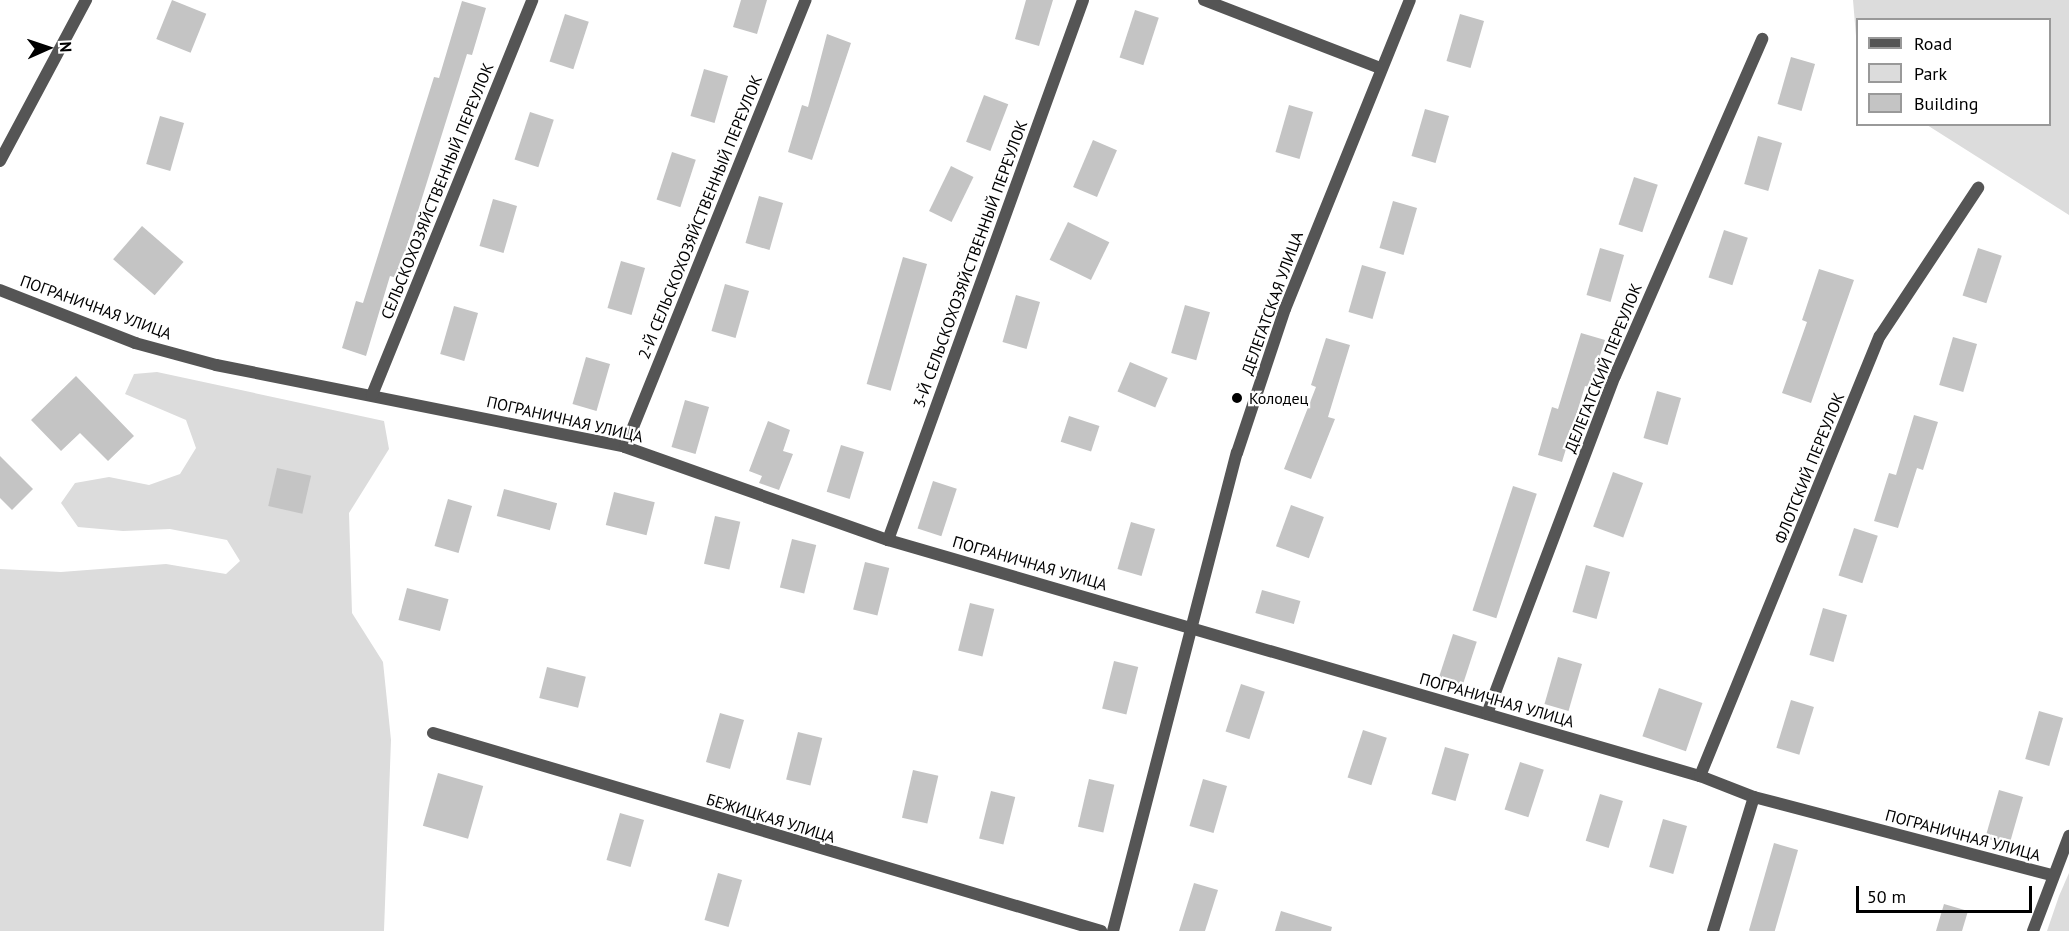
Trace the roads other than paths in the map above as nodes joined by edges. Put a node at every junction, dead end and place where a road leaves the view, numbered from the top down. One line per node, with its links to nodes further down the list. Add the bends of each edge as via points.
1 (86, 0): 9 (street)
2 (532, 0): 12 (street, СЕЛЬСКОХОЗЯЙСТВЕННЫЙ ПЕРЕУЛОК)
3 (806, 0): 13 (street, 2-Й СЕЛЬСКОХОЗЯЙСТВЕННЫЙ ПЕРЕУЛОК)
4 (1083, 0): 14 (street, 3-Й СЕЛЬСКОХОЗЯЙСТВЕННЫЙ ПЕРЕУЛОК)
5 (1204, 0): 8 (street)
6 (1410, 0): 8 (street, ДЕЛЕГАТСКАЯ УЛИЦА)
7 (1762, 39): 16 (street, ДЕЛЕГАТСКИЙ ПЕРЕУЛОК, via 1615,376)
8 (1380, 68): 15 (street, ДЕЛЕГАТСКАЯ УЛИЦА, via 1285,309 1237,453)
9 (0, 161)
10 (1978, 188): 18 (street, ФЛОТСКИЙ ПЕРЕУЛОК, via 1880,336)
11 (0, 290): 12 (street, ПОГРАНИЧНАЯ УЛИЦА, via 135,343 216,365)
12 (372, 395): 13 (street, ПОГРАНИЧНАЯ УЛИЦА)
13 (625, 447): 14 (street, ПОГРАНИЧНАЯ УЛИЦА)
14 (888, 540): 15 (street, ПОГРАНИЧНАЯ УЛИЦА)
15 (1191, 627): 16 (street, ПОГРАНИЧНАЯ УЛИЦА); 23 (street)
16 (1487, 714): 18 (street, ПОГРАНИЧНАЯ УЛИЦА)
17 (433, 733): 22 (street, БЕЖИЦКАЯ УЛИЦА)
18 (1700, 776): 19 (street, ПОГРАНИЧНАЯ УЛИЦА)
19 (1754, 797): 21 (street, ПОГРАНИЧНАЯ УЛИЦА); 24 (street)
20 (2069, 836): 21 (street)
21 (2051, 875): 25 (street)
22 (1101, 931)
23 (1113, 931)
24 (1713, 931)
25 (2033, 931)

